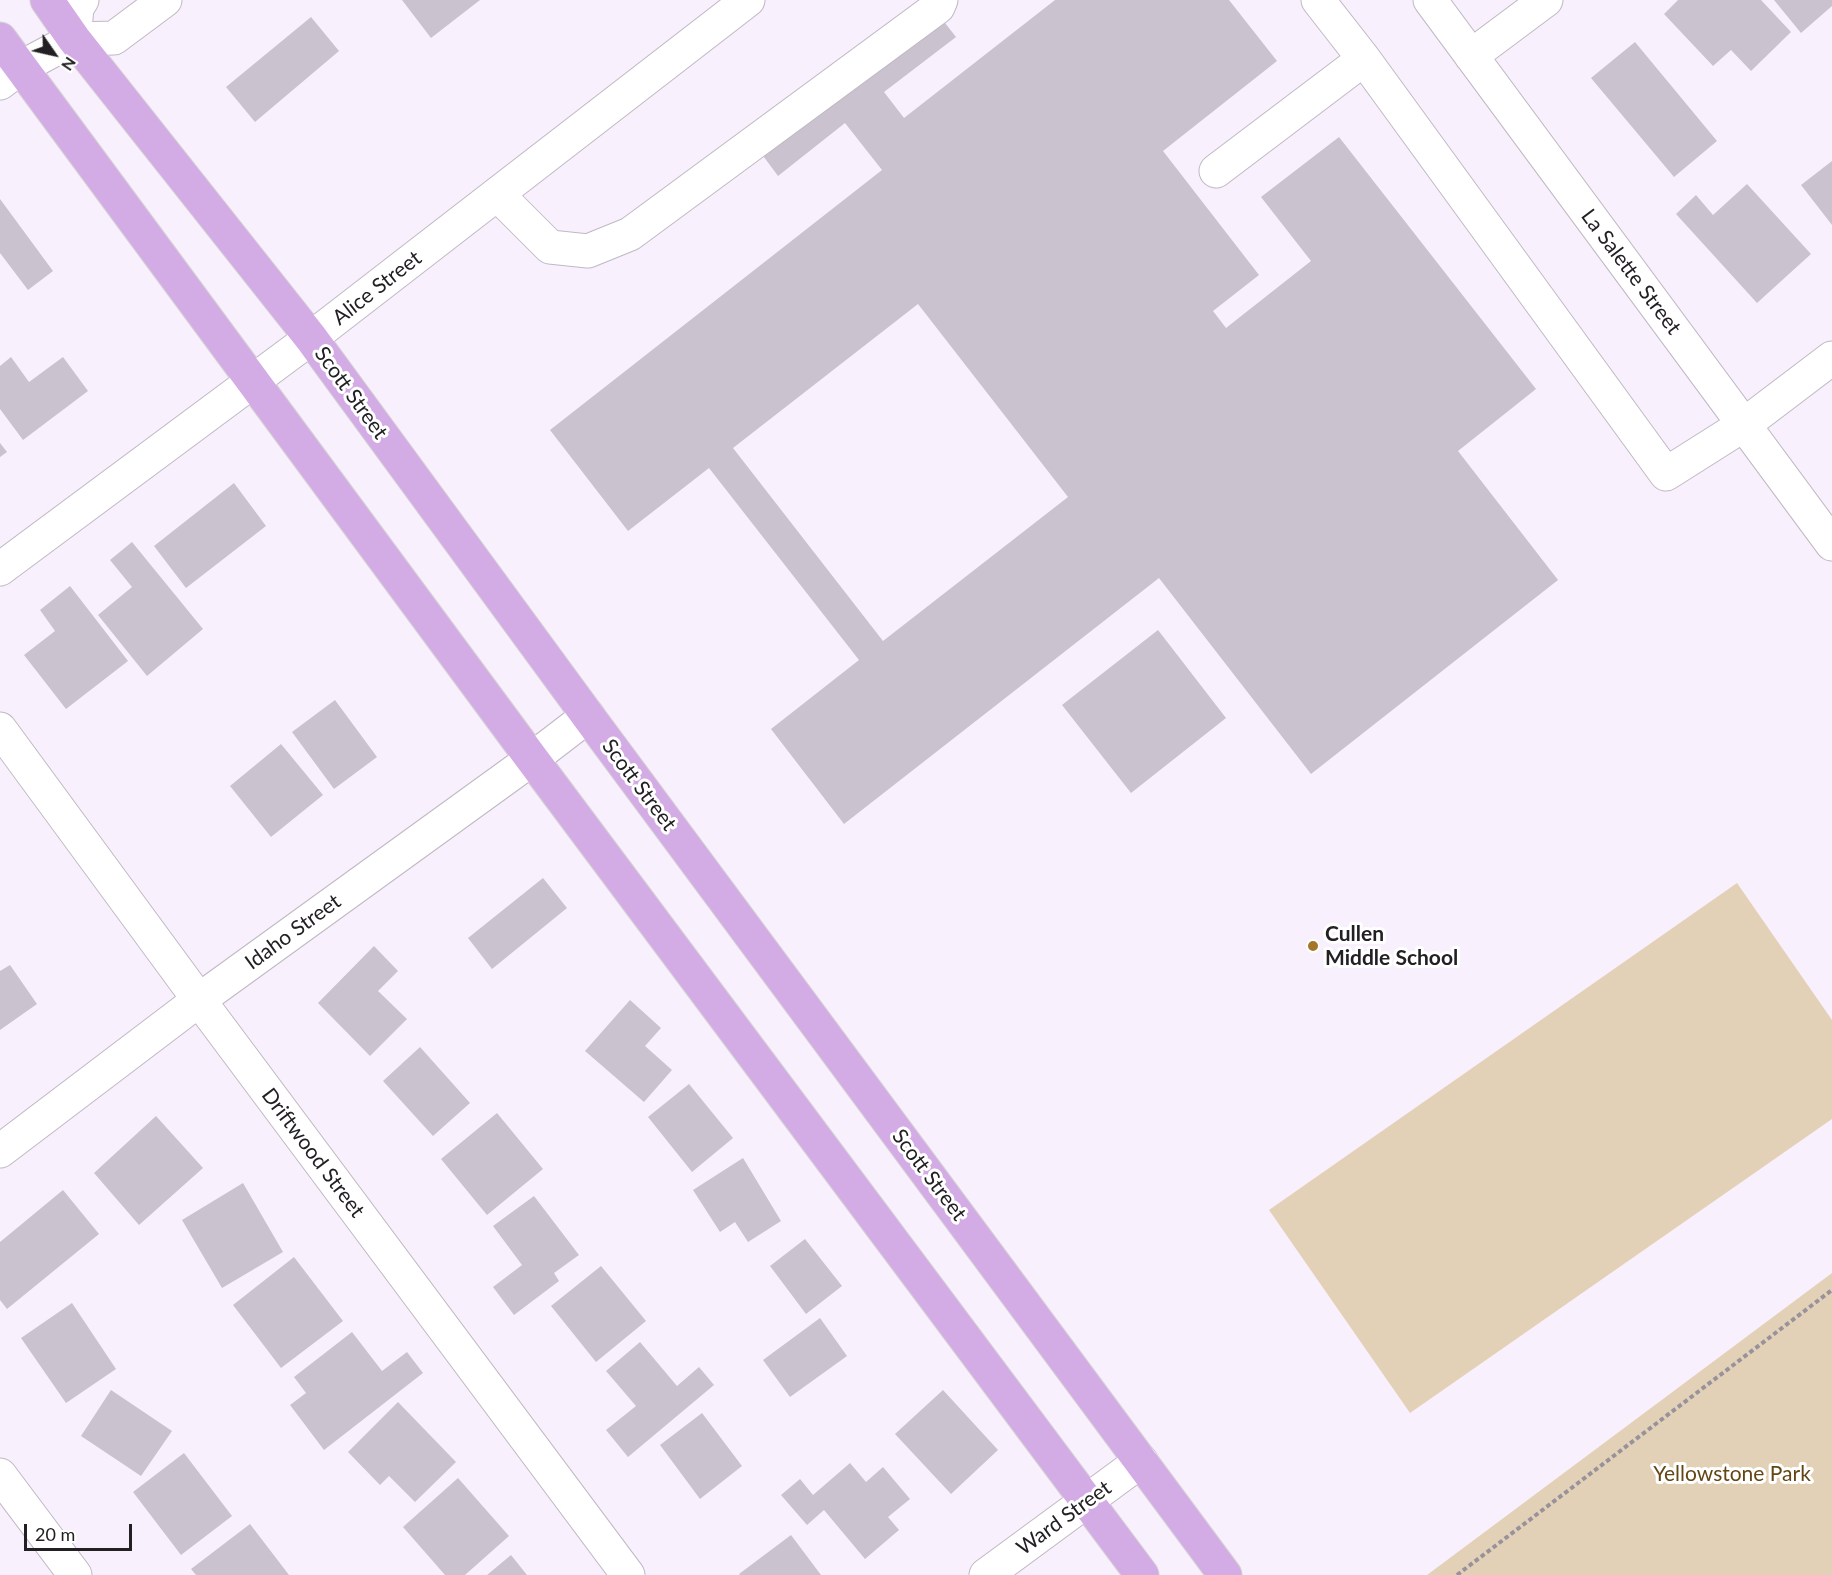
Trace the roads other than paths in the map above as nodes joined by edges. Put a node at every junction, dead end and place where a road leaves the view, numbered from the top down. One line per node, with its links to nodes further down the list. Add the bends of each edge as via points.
1 (47, 0): 10 (main road, Scott Street)
2 (82, 0): 10 (street, via 77,8)
3 (748, 0): 15 (street, Alice Street)
4 (941, 0): 15 (street, via 938,7 630,234 588,251 550,247)
5 (1318, 0): 12 (street)
6 (1430, 0): 11 (street, La Salette Street)
7 (1546, 0): 11 (street)
8 (158, 2): 10 (street, via 114,38)
9 (0, 39): 13 (main road)
10 (74, 39): 13 (street); 16 (main road, Scott Street)
11 (1471, 56): 19 (street, La Salette Street)
12 (1364, 59): 14 (street); 19 (street, via 1666,474)
13 (10, 76): 18 (main road)
14 (1216, 171)
15 (498, 195): 16 (street, Alice Street)
16 (311, 338): 18 (street, Alice Street); 22 (main road, Scott Street)
17 (1832, 358): 19 (street)
18 (252, 382): 21 (street, Alice Street); 24 (main road)
19 (1744, 424): 20 (street, La Salette Street)
20 (1832, 544)
21 (0, 569)
22 (588, 716): 24 (street, Idaho Street); 27 (main road, Scott Street)
23 (0, 729): 25 (street, Driftwood Street)
24 (532, 759): 25 (street, Idaho Street); 29 (main road)
25 (199, 1000): 26 (street, Idaho Street); 32 (street, Driftwood Street)
26 (0, 1151)
27 (1141, 1461): 29 (street, Ward Street); 34 (main road, Scott Street)
28 (0, 1475): 31 (street)
29 (1088, 1501): 30 (main road); 33 (street, Ward Street)
30 (1139, 1574)
31 (75, 1575)
32 (628, 1575)
33 (986, 1575)
34 (1225, 1575)

